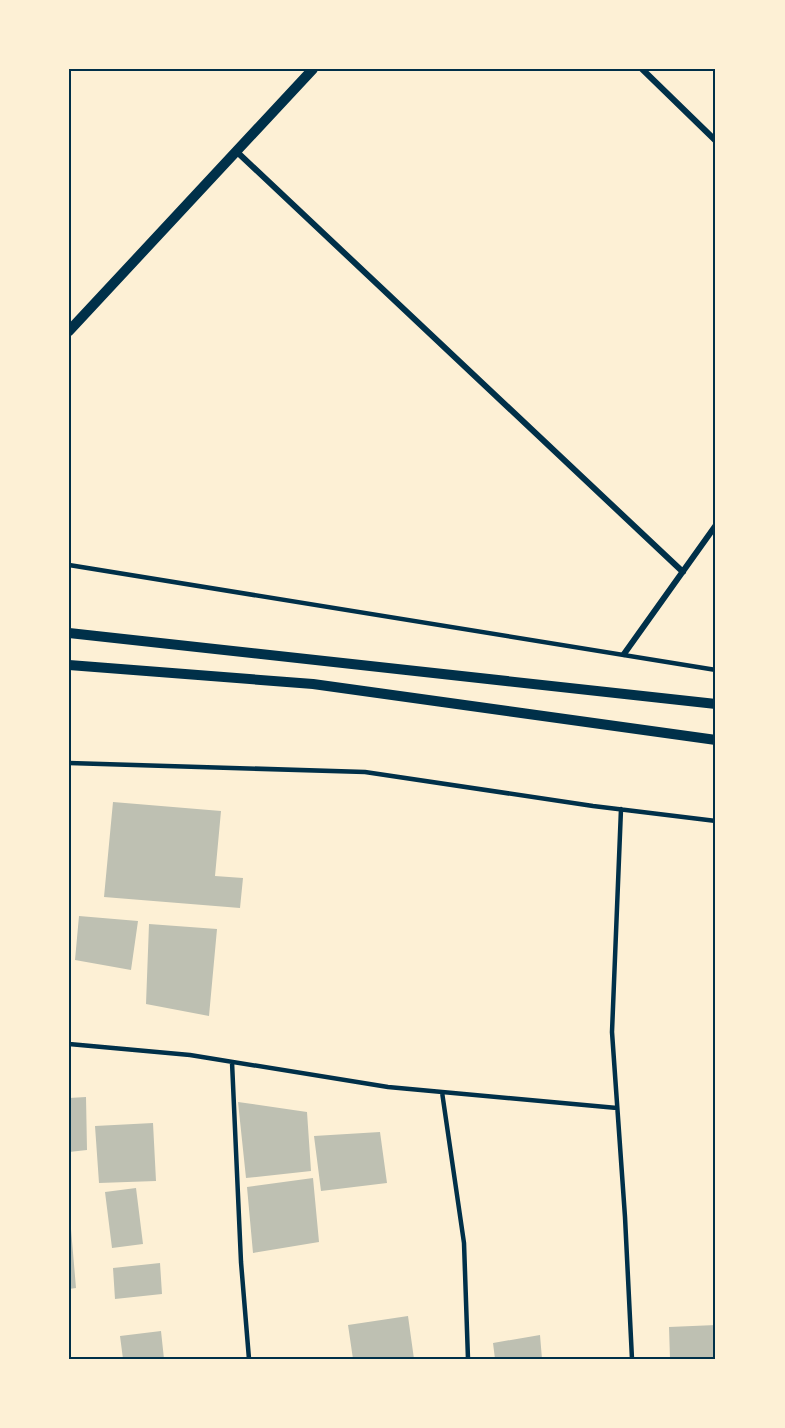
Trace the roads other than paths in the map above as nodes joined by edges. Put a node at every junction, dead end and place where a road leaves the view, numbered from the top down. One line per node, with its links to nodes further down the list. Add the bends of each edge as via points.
1 (313, 69): 4 (street)
2 (642, 69): 3 (street)
3 (716, 141)
4 (236, 151): 5 (street); 8 (street)
5 (69, 331)
6 (716, 525): 8 (street)
7 (69, 565): 10 (lane)
8 (683, 572): 10 (street)
9 (69, 633): 13 (street)
10 (624, 654): 12 (lane)
11 (69, 665): 14 (street, via 312,684)
12 (716, 670)
13 (716, 704)
14 (716, 740)
15 (69, 763): 16 (lane, via 365,772)
16 (621, 809): 17 (lane); 21 (lane, via 612,1032)
17 (716, 821)
18 (69, 1044): 19 (lane)
19 (232, 1062): 20 (lane); 22 (lane)
20 (442, 1092): 21 (lane); 23 (lane, via 464,1243)
21 (617, 1108): 24 (lane)
22 (249, 1359)
23 (468, 1359)
24 (632, 1359)

